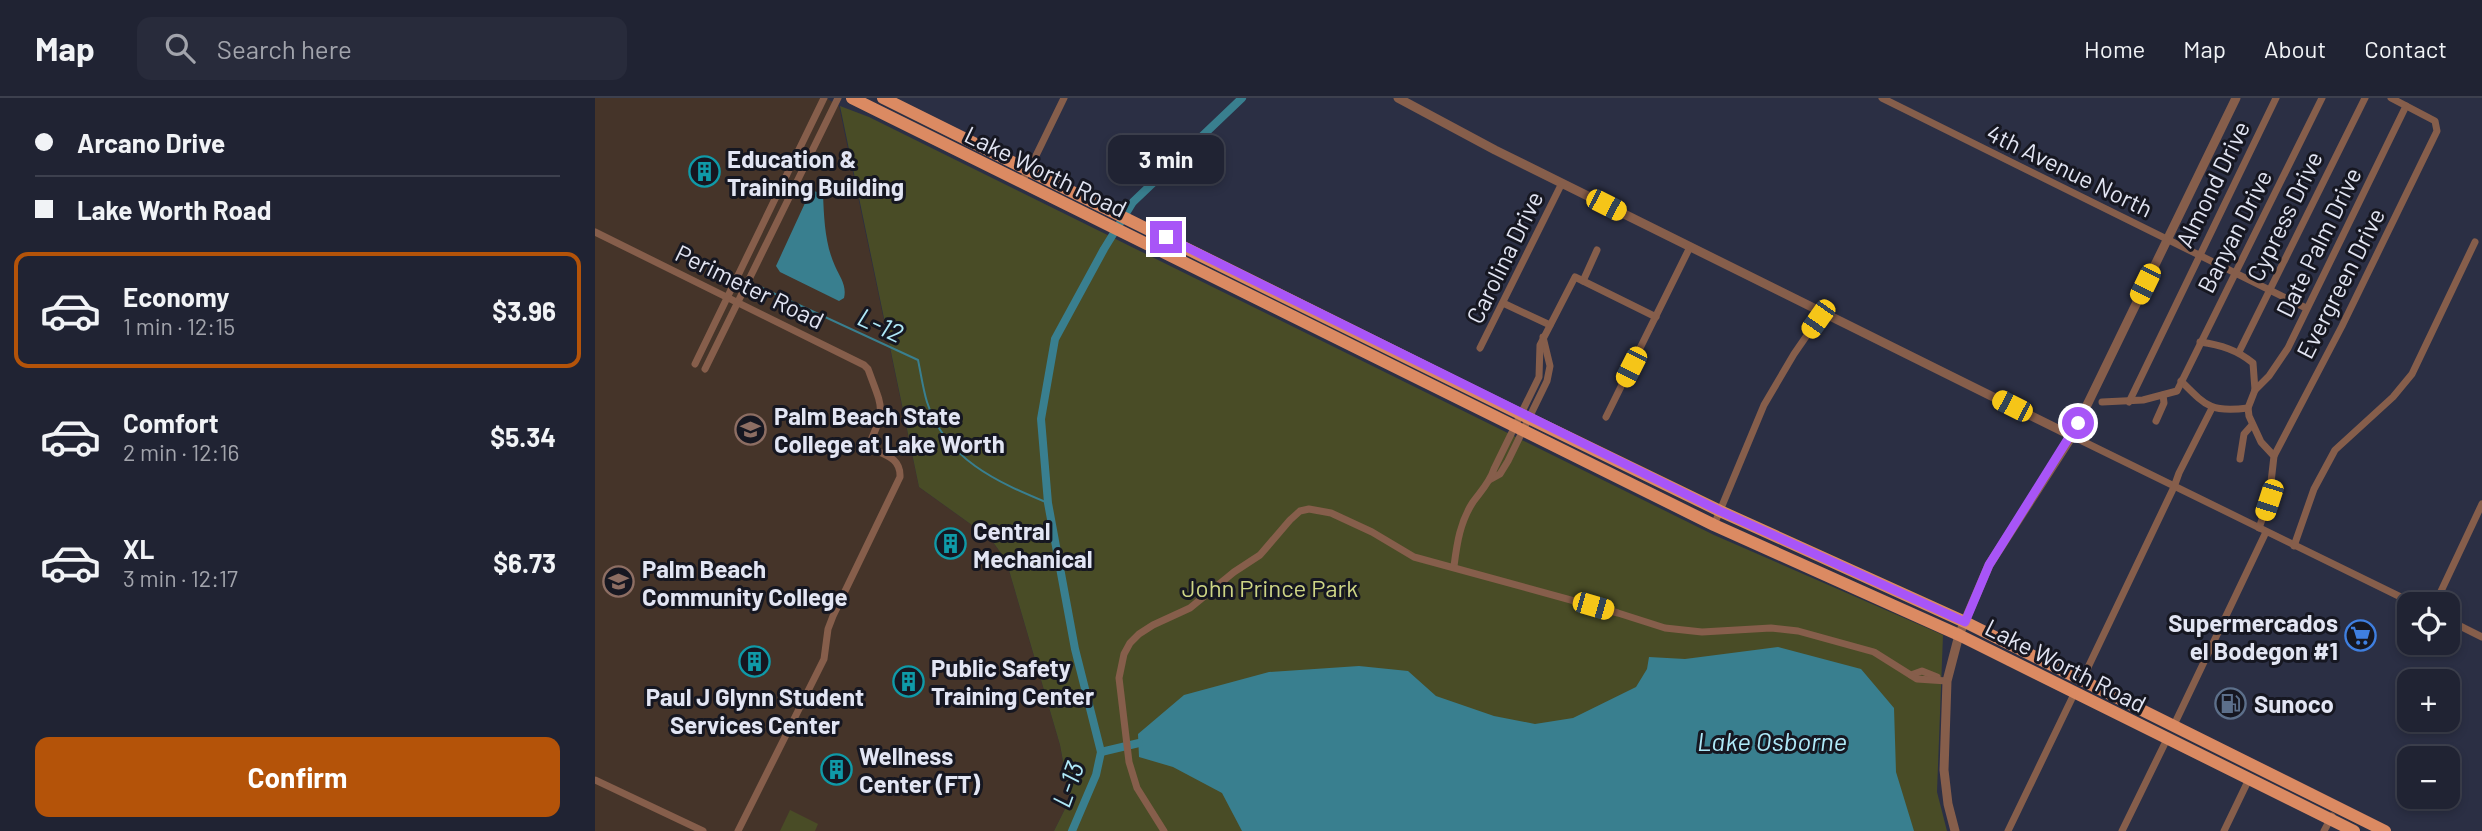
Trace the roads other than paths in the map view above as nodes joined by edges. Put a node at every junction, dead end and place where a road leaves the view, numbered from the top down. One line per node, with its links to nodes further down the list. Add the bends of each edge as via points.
1 (824, 98): 28 (street)
2 (838, 98): 29 (street)
3 (852, 98): 15 (main road, Lake Worth Road)
4 (883, 98): 14 (main road, Lake Worth Road)
5 (1064, 98): 14 (street)
6 (1398, 98): 16 (street)
7 (1882, 98): 18 (street, 4th Avenue North)
8 (2236, 98): 18 (street)
9 (2276, 98): 22 (street, Almond Drive)
10 (2322, 98): 24 (street, Banyan Drive)
11 (2365, 98): 27 (street, Cypress Drive)
12 (2391, 98): 13 (street)
13 (2406, 106): 31 (street, Date Palm Drive); 53 (street, Evergreen Drive, via 2438,125)
14 (1029, 170): 15 (street); 25 (main road, Lake Worth Road)
15 (1020, 183): 23 (main road, Lake Worth Road)
16 (1562, 183): 20 (street); 30 (street, Carolina Drive)
17 (595, 232): 28 (street, Perimeter Road)
18 (2167, 239): 22 (street, 4th Avenue North); 52 (street)
19 (2475, 242): 60 (street, via 2411,374 2393,397 2335,450)
20 (1690, 247): 32 (street); 33 (street)
21 (1597, 250): 26 (street)
22 (2199, 255): 24 (street, 4th Avenue North); 44 (street, Almond Drive)
23 (1182, 262): 25 (main road); 51 (main road, Lake Worth Road)
24 (2235, 273): 27 (street, 4th Avenue North); 35 (street, Banyan Drive)
25 (1246, 277): 47 (main road, Lake Worth Road)
26 (1583, 281): 33 (street); 34 (street, via 1575,277)
27 (2269, 290): 31 (street, 4th Avenue North); 37 (street, Cypress Drive)
28 (728, 296): 29 (street, Perimeter Road); 38 (street)
29 (738, 301): 39 (street); 77 (street, Perimeter Road, via 869,369 881,418 868,447 901,467 833,616 824,659)
30 (1503, 303): 34 (street); 36 (street, Carolina Drive)
31 (2306, 308): 41 (street, Date Palm Drive, via 2288,348)
32 (1823, 312): 52 (street); 57 (street, via 1764,405)
33 (1656, 317): 48 (street)
34 (1550, 325): 47 (street, via 1543,337 1539,377)
35 (2200, 342): 37 (street); 40 (street, Banyan Drive)
36 (1480, 348)
37 (2239, 352): 41 (street, via 2253,363)
38 (695, 364)
39 (705, 369)
40 (2181, 381): 42 (street, via 2177,391); 45 (street)
41 (2255, 390): 46 (street)
42 (2163, 395): 44 (street); 49 (street)
43 (2102, 402): 44 (street)
44 (2130, 402)
45 (2212, 408): 46 (street); 55 (street)
46 (2248, 408): 50 (street)
47 (1525, 416): 51 (street); 57 (main road, Lake Worth Road)
48 (1606, 416)
49 (2156, 421)
50 (2252, 425): 53 (street); 54 (street, via 2244,434)
51 (1518, 429): 58 (main road, Lake Worth Road); 61 (street, via 1500,474 1491,479 1462,522)
52 (2072, 436): 55 (street); 64 (street, via 1989,565)
53 (2274, 456): 59 (street)
54 (2240, 459)
55 (2174, 487): 59 (street); 69 (street)
56 (2482, 504): 62 (street)
57 (1720, 511): 58 (street); 64 (main road, Lake Worth Road)
58 (1714, 525): 66 (main road, Lake Worth Road)
59 (2263, 530): 60 (street); 71 (street)
60 (2294, 546): 63 (street)
61 (1454, 566): 68 (street, via 1665,628 1798,631 1874,652 1911,675 1921,671); 78 (street, via 1415,557 1331,513 1300,511 1260,555 1190,608 1153,625 1130,643 1119,678 1129,762 1137,789)
62 (2441, 592)
63 (2397, 595)
64 (1965, 622): 66 (street); 69 (main road, Lake Worth Road)
65 (2460, 626): 67 (street)
66 (1959, 635): 68 (street); 70 (main road, Lake Worth Road)
67 (2482, 637)
68 (1947, 681): 79 (street, via 1945,783)
69 (2082, 681): 70 (street); 71 (main road, Lake Worth Road)
70 (2074, 693): 71 (main road, Lake Worth Road); 80 (street)
71 (2170, 733): 72 (main road, Lake Worth Road); 74 (main road, Lake Worth Road); 81 (street)
72 (2249, 779): 75 (main road, Lake Worth Road); 82 (street)
73 (595, 780): 76 (street)
74 (2336, 807): 75 (street); 84 (main road, Lake Worth Road)
75 (2327, 825): 83 (main road, Lake Worth Road)
76 (703, 831)
77 (738, 831)
78 (1163, 831)
79 (1955, 831)
80 (2008, 831)
81 (2122, 831)
82 (2224, 831)
83 (2354, 831)
84 (2385, 831)

